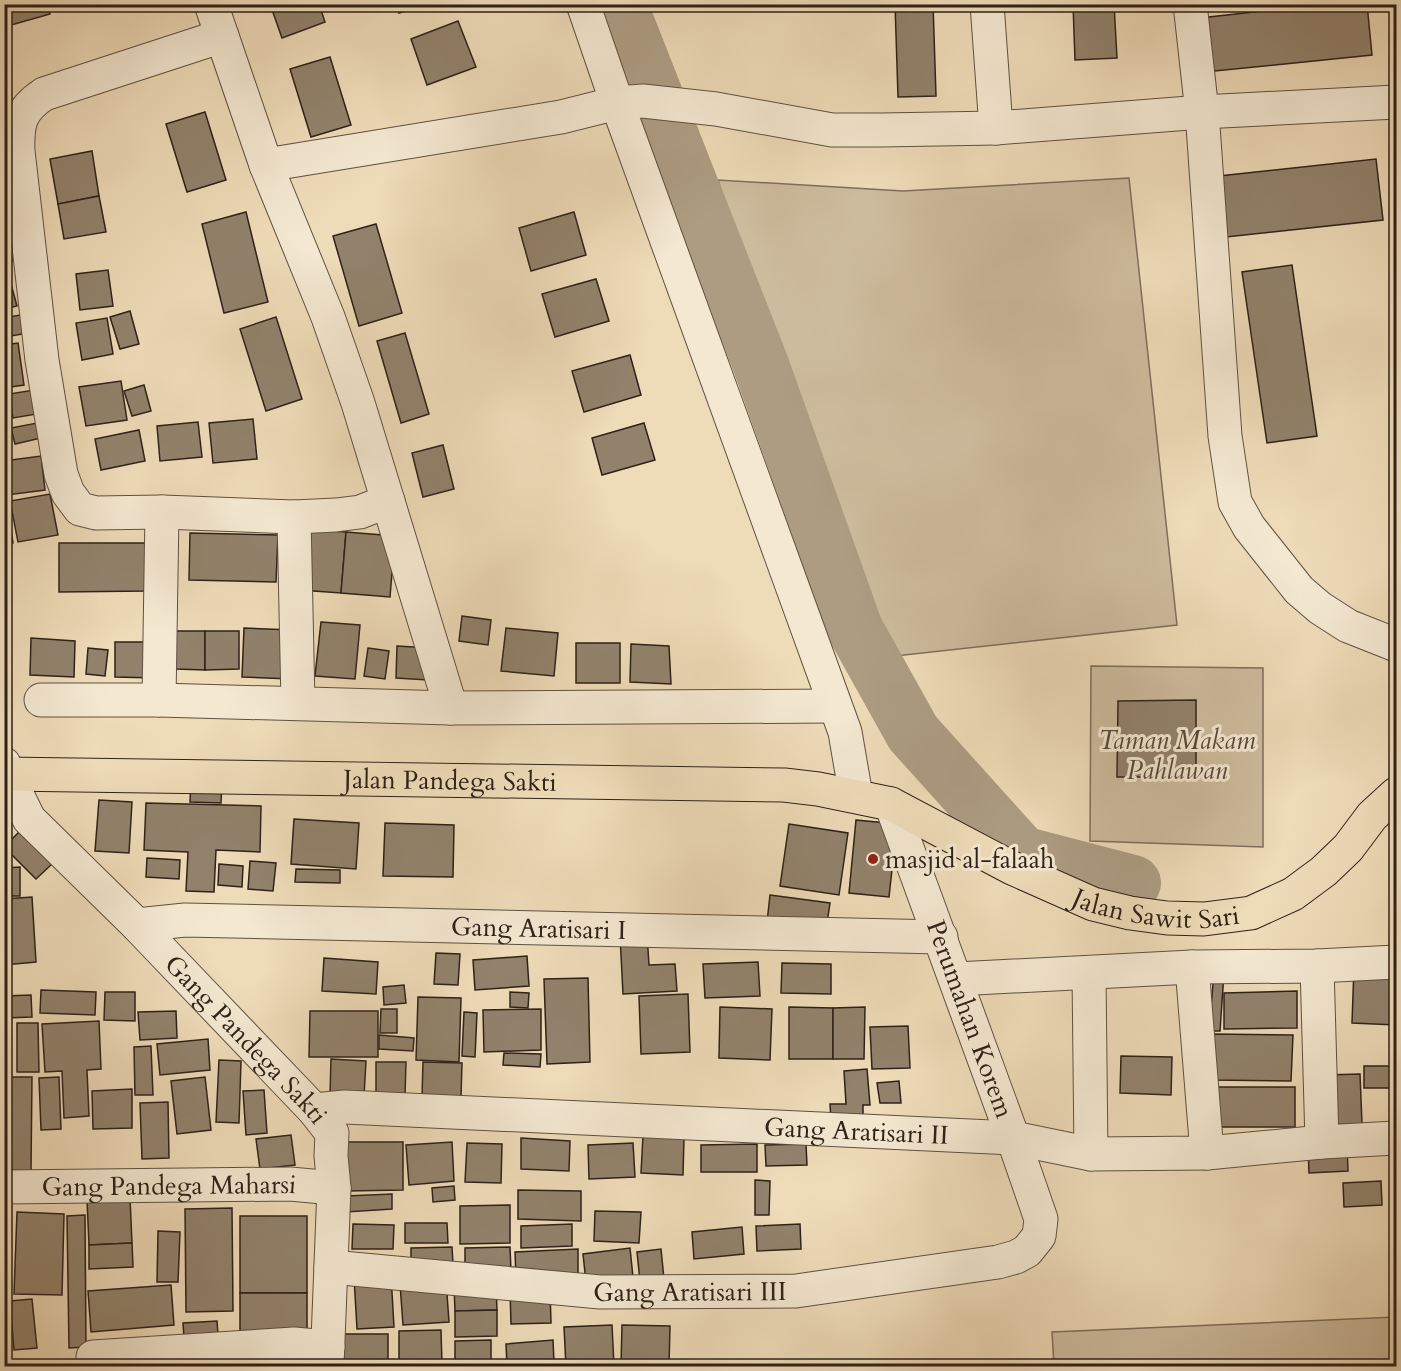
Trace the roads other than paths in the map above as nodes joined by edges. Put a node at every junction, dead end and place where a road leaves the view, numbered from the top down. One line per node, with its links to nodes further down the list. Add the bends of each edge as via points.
1 (211, 4): 5 (street)
2 (583, 4): 6 (street)
3 (987, 4): 9 (street)
4 (1190, 4): 8 (street)
5 (222, 36): 10 (street); 12 (street, via 44,94 19,122 18,152 42,360 61,474 80,509 96,513)
6 (630, 102): 9 (street, via 716,109 832,130); 10 (street, via 561,117); 18 (street)
7 (1396, 102): 8 (street)
8 (1202, 112): 9 (street); 14 (street, via 1225,436 1235,502 1299,590 1348,626)
9 (996, 128)
10 (266, 165): 11 (street, via 332,328)
11 (388, 501): 13 (street, via 360,512); 19 (street)
12 (162, 512): 13 (street); 16 (street)
13 (294, 517): 17 (street)
14 (1396, 645)
15 (41, 700): 16 (street)
16 (159, 700): 17 (street)
17 (297, 704): 19 (street)
18 (835, 706): 19 (street); 22 (street, via 845,732)
19 (451, 708)
20 (5, 770): 22 (main road, Jalan Pandega Sakti, via 784,785); 24 (street, Gang Pandega Sakti, via 29,819)
21 (1396, 794): 23 (main road, Jalan Sawit Sari, via 1324,872 1293,894 1251,913 1204,919 1130,913 1093,904 1012,868)
22 (856, 796): 23 (main road, Jalan Pandega Sakti)
23 (891, 804): 25 (street, Perumahan Korem)
24 (137, 925): 25 (street, Gang Aratisari I, via 197,920); 31 (street, Gang Pandega Sakti)
25 (941, 937): 30 (street, Perumahan Korem)
26 (1396, 962): 27 (street)
27 (1317, 966): 28 (street); 34 (street)
28 (1192, 967): 29 (street); 35 (street)
29 (1089, 973): 30 (street); 36 (street)
30 (956, 979): 32 (street, Perumahan Korem)
31 (314, 1110): 32 (street, Gang Aratisari II, via 345,1107); 38 (street, Gang Pandega Sakti, via 332,1133)
32 (1014, 1138): 36 (street, Gang Aratisari II); 39 (street, Perumahan Korem, via 1041,1219)
33 (1396, 1138): 34 (street, Gang Aratisari II)
34 (1322, 1142): 35 (street, Gang Aratisari II)
35 (1207, 1153): 36 (street, Gang Aratisari II)
36 (1091, 1154)
37 (4, 1187): 38 (street, Gang Pandega Maharsi, via 290,1184)
38 (334, 1188): 40 (street, Gang Pandega Sakti)
39 (1038, 1236): 40 (street, Gang Aratisari III, via 1027,1251 998,1262 796,1291 600,1292)
40 (331, 1267): 42 (street, Gang Pandega Sakti)
41 (93, 1357): 42 (street, via 294,1344)
42 (327, 1357)

